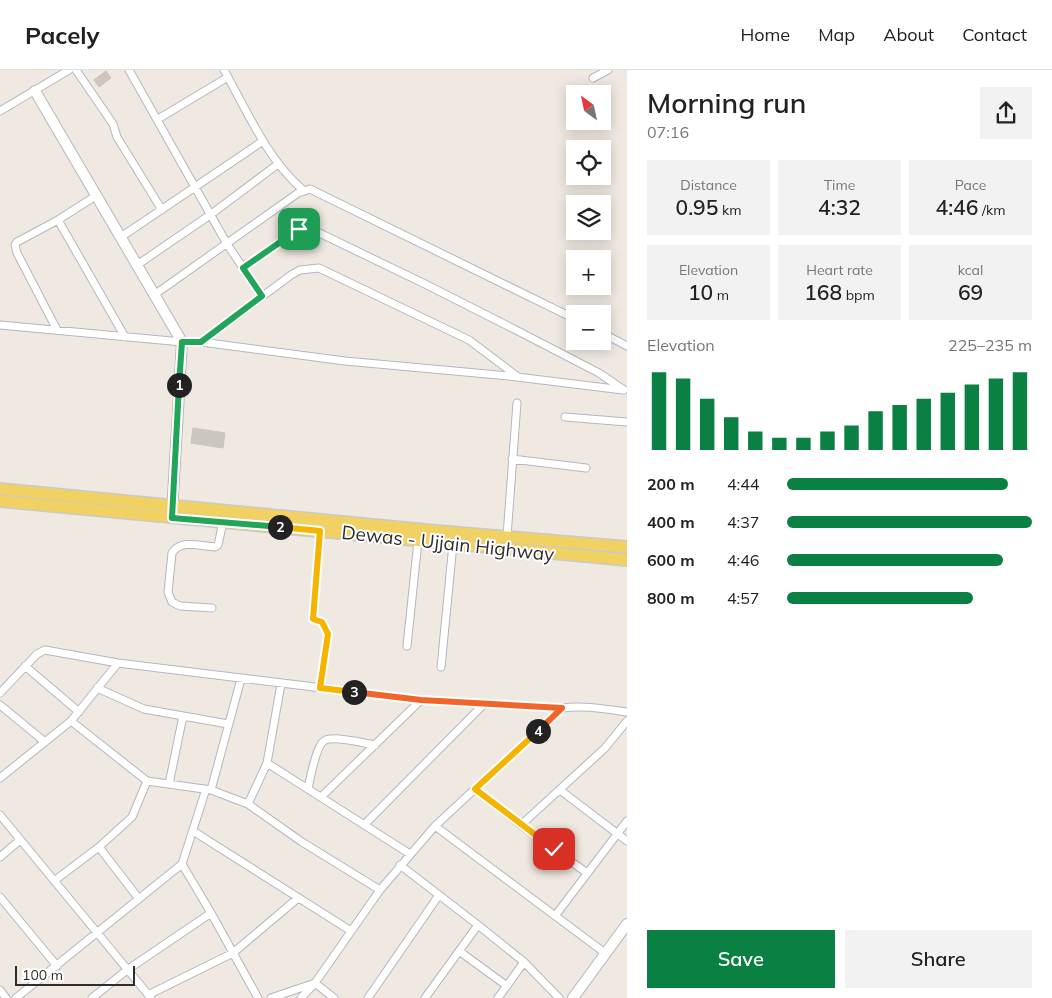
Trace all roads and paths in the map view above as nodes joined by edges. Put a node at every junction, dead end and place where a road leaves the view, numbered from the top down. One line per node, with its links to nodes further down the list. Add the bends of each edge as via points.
1 (69, 70): 7 (street)
2 (76, 70): 15 (street, via 113,124)
3 (129, 70): 9 (street)
4 (608, 70): 6 (street)
5 (226, 73): 9 (street); 10 (street)
6 (594, 78)
7 (35, 92): 8 (street); 14 (street)
8 (0, 111)
9 (158, 119): 12 (street)
10 (263, 141): 11 (street); 12 (street)
11 (278, 164): 13 (street); 16 (street)
12 (195, 187): 15 (street); 16 (street)
13 (303, 190): 19 (street); 24 (street, via 314,190)
14 (97, 195): 17 (street); 18 (street)
15 (162, 210): 18 (street)
16 (210, 215): 19 (street); 20 (street)
17 (58, 220): 26 (street, via 15,245); 27 (street)
18 (121, 237): 20 (street)
19 (227, 244): 21 (street); 22 (street)
20 (137, 265): 22 (street)
21 (243, 268): 23 (street); 33 (street, via 299,229 311,228 599,373)
22 (154, 295): 29 (street)
23 (262, 296): 30 (street); 32 (street, via 300,270 318,268 469,340)
24 (566, 315)
25 (0, 325): 26 (street)
26 (57, 330): 27 (street)
27 (125, 337): 29 (street)
28 (611, 338): 31 (street)
29 (182, 342): 30 (street); 41 (street)
30 (201, 342): 32 (street, via 345,361)
31 (627, 346)
32 (518, 377): 33 (street)
33 (626, 390)
34 (517, 403): 37 (street)
35 (565, 417): 36 (street)
36 (627, 422)
37 (512, 460): 38 (street); 45 (street)
38 (586, 468)
39 (0, 489): 41 (main road, Dewas - Ujjain Highway)
40 (0, 501): 42 (main road, Dewas - Ujjain Highway)
41 (172, 506): 42 (street); 45 (main road, Dewas - Ujjain Highway)
42 (172, 518): 43 (main road, Dewas - Ujjain Highway)
43 (223, 522): 44 (main road, Dewas - Ujjain Highway); 50 (street, via 218,545 182,544 172,552 168,592 172,602 180,606)
44 (320, 531): 46 (main road, Dewas - Ujjain Highway); 58 (street, via 313,619 322,622 328,634)
45 (507, 536): 48 (main road, Dewas - Ujjain Highway)
46 (418, 541): 47 (main road, Dewas - Ujjain Highway); 51 (street)
47 (453, 544): 49 (main road, Dewas - Ujjain Highway); 54 (street)
48 (627, 547)
49 (627, 560)
50 (212, 608)
51 (407, 646)
52 (118, 662): 53 (street, via 45,650); 55 (street); 57 (street)
53 (25, 666): 59 (street); 64 (street)
54 (441, 667)
55 (241, 679): 56 (street); 69 (street)
56 (281, 684): 58 (street); 72 (street)
57 (97, 688): 64 (street); 66 (street, via 144,709)
58 (320, 688): 60 (street)
59 (0, 694)
60 (421, 700): 61 (street); 71 (street)
61 (484, 704): 63 (street); 84 (street)
62 (0, 705): 70 (street)
63 (562, 708): 65 (street, via 578,706); 78 (street)
64 (78, 712): 67 (street)
65 (627, 712)
66 (183, 716): 69 (street); 75 (street)
67 (71, 721): 70 (street); 74 (street)
68 (627, 721): 79 (street, via 605,748)
69 (228, 724): 76 (street)
70 (45, 742): 73 (street)
71 (374, 745): 77 (street, via 332,739 324,741 319,747); 80 (street)
72 (267, 763): 77 (street); 81 (street)
73 (0, 778)
74 (147, 781): 75 (street); 91 (street, via 132,817)
75 (169, 784): 76 (street)
76 (208, 789): 81 (street); 87 (street)
77 (308, 789): 80 (street)
78 (475, 789): 85 (street); 86 (street)
79 (560, 790): 85 (street); 88 (street)
80 (321, 797): 84 (street)
81 (248, 804): 98 (street)
82 (0, 815): 89 (street)
83 (627, 821): 88 (street)
84 (364, 825): 92 (street)
85 (521, 825): 96 (street)
86 (435, 826): 92 (street); 104 (street)
87 (193, 831): 94 (street); 101 (street)
88 (618, 834): 90 (street); 96 (street)
89 (20, 840): 93 (street); 97 (street)
90 (627, 841)
91 (99, 846): 97 (street); 102 (street)
92 (410, 854): 95 (street)
93 (0, 857)
94 (182, 864): 102 (street); 103 (street)
95 (400, 865): 98 (street); 99 (street)
96 (587, 873): 104 (street)
97 (54, 881): 108 (street)
98 (380, 890): 107 (street)
99 (439, 895): 106 (street); 126 (street)
100 (0, 897): 113 (street)
101 (298, 898): 107 (street); 110 (street)
102 (139, 899): 108 (street)
103 (211, 913): 110 (street); 114 (street)
104 (555, 916): 111 (street)
105 (627, 924): 111 (street)
106 (478, 925): 109 (street); 112 (street)
107 (351, 931): 115 (street)
108 (97, 934): 113 (street); 114 (street)
109 (459, 951): 116 (street); 127 (street)
110 (233, 953): 118 (street); 122 (street)
111 (605, 953): 130 (street)
112 (524, 962): 116 (street); 129 (street)
113 (57, 966): 120 (street)
114 (127, 970): 118 (street); 121 (street)
115 (316, 983): 123 (street); 124 (street); 125 (street)
116 (506, 986): 128 (street)
117 (0, 990): 119 (street)
118 (149, 997)
119 (6, 998)
120 (16, 998)
121 (92, 998)
122 (258, 998)
123 (271, 998)
124 (301, 998)
125 (334, 998)
126 (368, 998)
127 (425, 998)
128 (498, 998)
129 (558, 998)
130 (573, 998)

